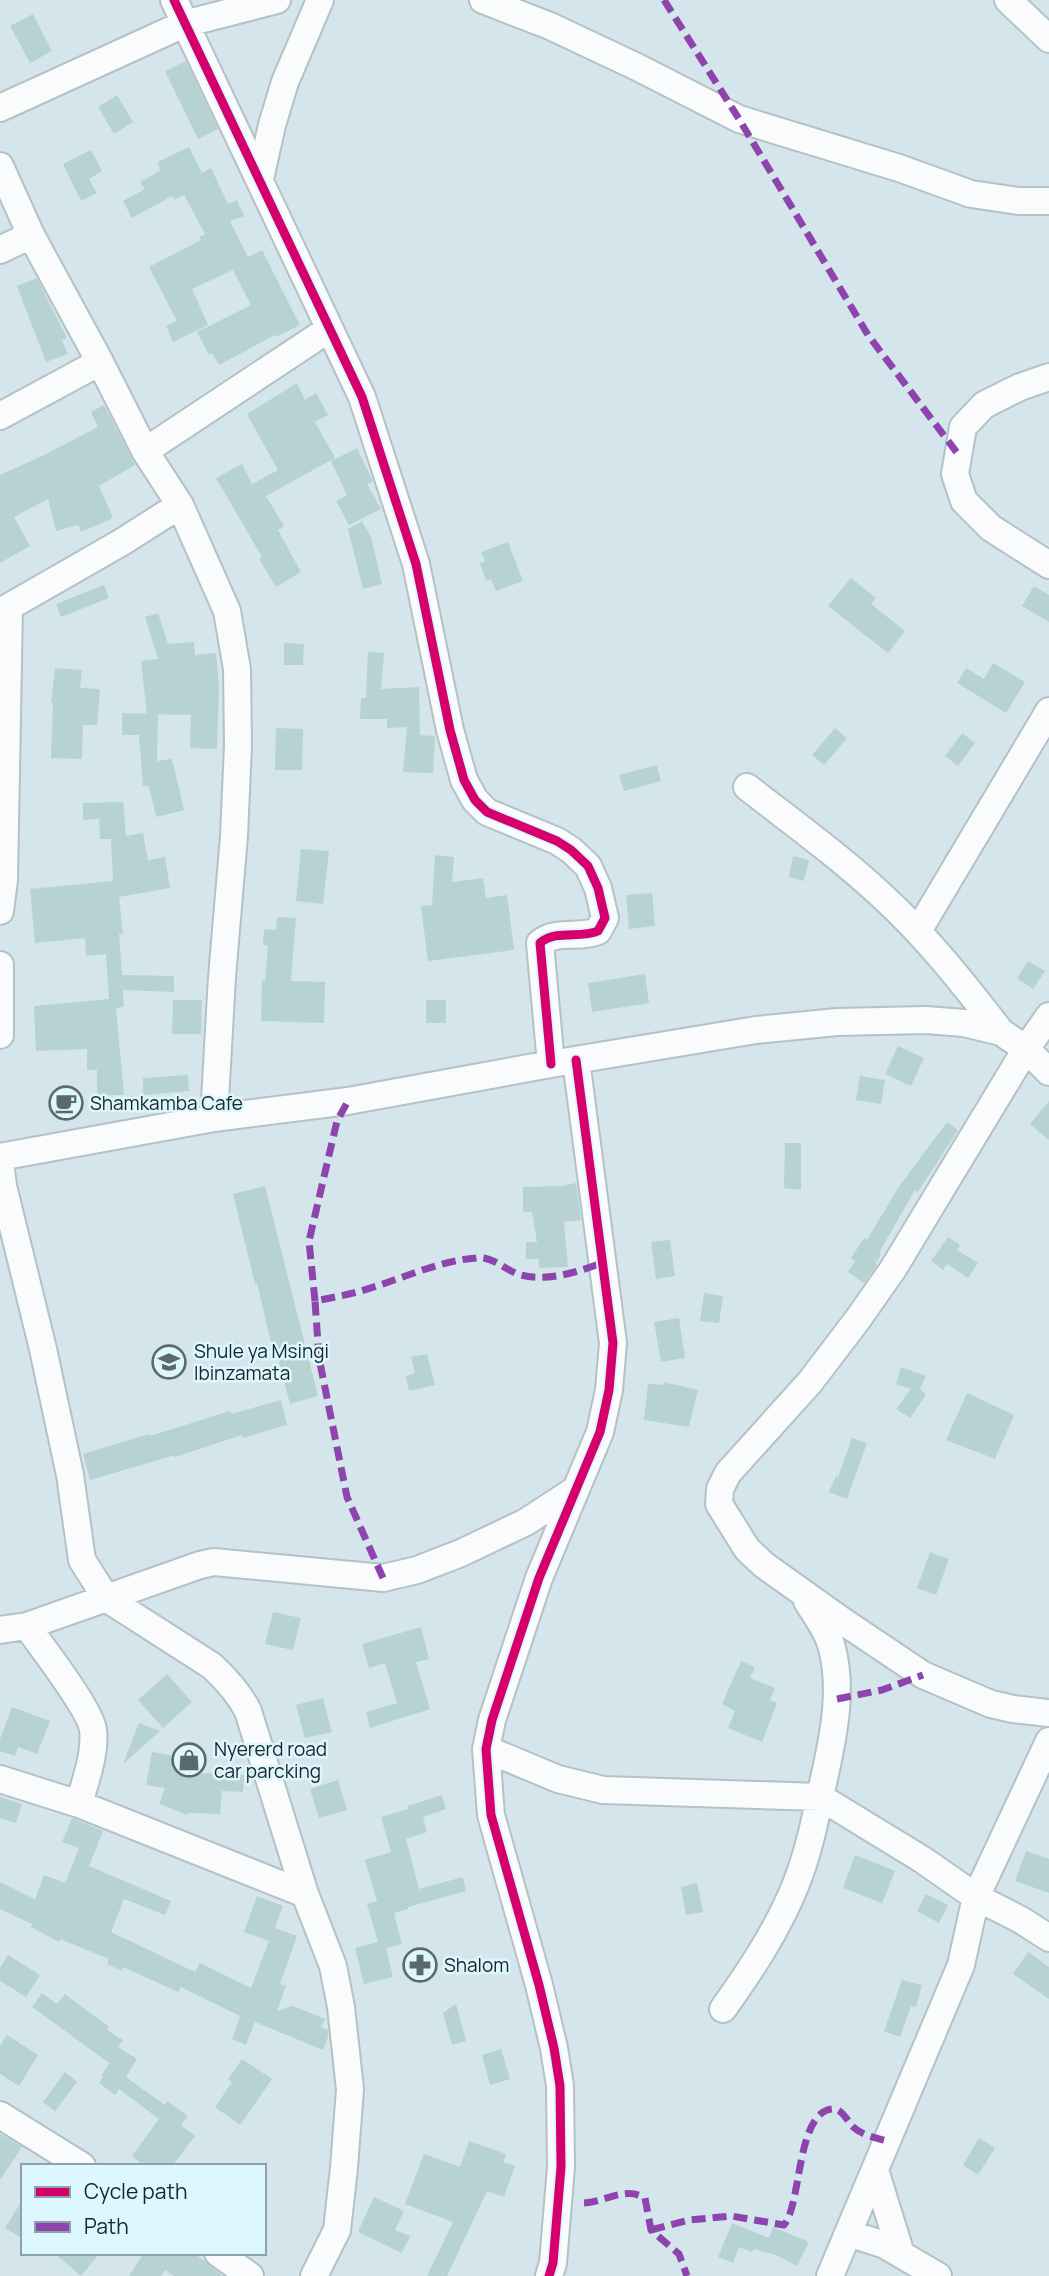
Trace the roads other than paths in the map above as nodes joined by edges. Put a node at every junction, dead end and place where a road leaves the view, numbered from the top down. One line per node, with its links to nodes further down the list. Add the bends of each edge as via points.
1 (174, 0): 6 (street)
2 (277, 0): 6 (street)
3 (320, 0): 10 (street, via 285,82)
4 (483, 0): 11 (street, via 638,66 739,119 971,194)
5 (1008, 0): 7 (street)
6 (184, 24): 8 (street); 10 (street)
7 (1049, 39)
8 (0, 108)
9 (0, 166): 12 (street)
10 (260, 179): 14 (street)
11 (1049, 201)
12 (31, 235): 13 (street); 15 (street)
13 (0, 250)
14 (329, 329): 18 (street); 31 (street, via 362,397 416,564 464,780 487,812 571,850 588,866 598,888 605,918 598,931 551,936 540,943)
15 (100, 362): 17 (street); 18 (street)
16 (1049, 377): 20 (street, via 984,405 963,427 955,474 964,500 991,528)
17 (0, 416)
18 (145, 451): 19 (street)
19 (180, 505): 21 (street); 33 (street, via 227,611 237,669 234,836)
20 (1049, 565)
21 (5, 610): 24 (street)
22 (1049, 711): 25 (street)
23 (747, 787): 25 (street, via 837,857)
24 (0, 911)
25 (918, 931): 28 (street)
26 (0, 965): 29 (street)
27 (1049, 1016): 30 (street)
28 (1001, 1032): 30 (street); 31 (street, via 926,1020 837,1022 755,1030)
29 (0, 1035)
30 (1027, 1049): 32 (street); 37 (street, via 893,1269 810,1382 727,1473 720,1489 719,1504 747,1549)
31 (564, 1062): 33 (street, via 348,1101); 36 (street, via 604,1262 613,1343 600,1432)
32 (1049, 1072)
33 (214, 1118): 34 (street)
34 (0, 1157)
35 (0, 1163): 38 (street, via 44,1349 82,1560)
36 (575, 1490): 38 (street, via 526,1522 461,1553 383,1578 214,1562); 43 (street, via 540,1578)
37 (803, 1594): 41 (street, via 923,1675 991,1704); 45 (street, via 828,1636 835,1663 838,1699)
38 (106, 1598): 39 (street); 47 (street, via 212,1667 242,1698)
39 (27, 1626): 40 (street); 46 (street, via 92,1724 92,1754)
40 (0, 1630)
41 (1049, 1713)
42 (1049, 1741): 48 (street)
43 (486, 1749): 45 (street, via 580,1787); 59 (street, via 491,1815 539,1985 560,2086 561,2167)
44 (0, 1779): 46 (street)
45 (820, 1797): 48 (street); 50 (street, via 796,1884 775,1929)
46 (79, 1804): 47 (street)
47 (305, 1894): 58 (street, via 333,1966 350,2089 337,2230)
48 (976, 1897): 49 (street); 53 (street, via 961,1965)
49 (1049, 1938)
50 (723, 2009)
51 (0, 2115): 52 (street)
52 (79, 2164)
53 (875, 2170): 54 (street); 55 (street)
54 (848, 2233): 55 (street); 60 (street)
55 (901, 2254): 61 (street)
56 (221, 2255): 57 (street)
57 (250, 2276)
58 (314, 2276)
59 (549, 2276)
60 (830, 2276)
61 (938, 2276)

